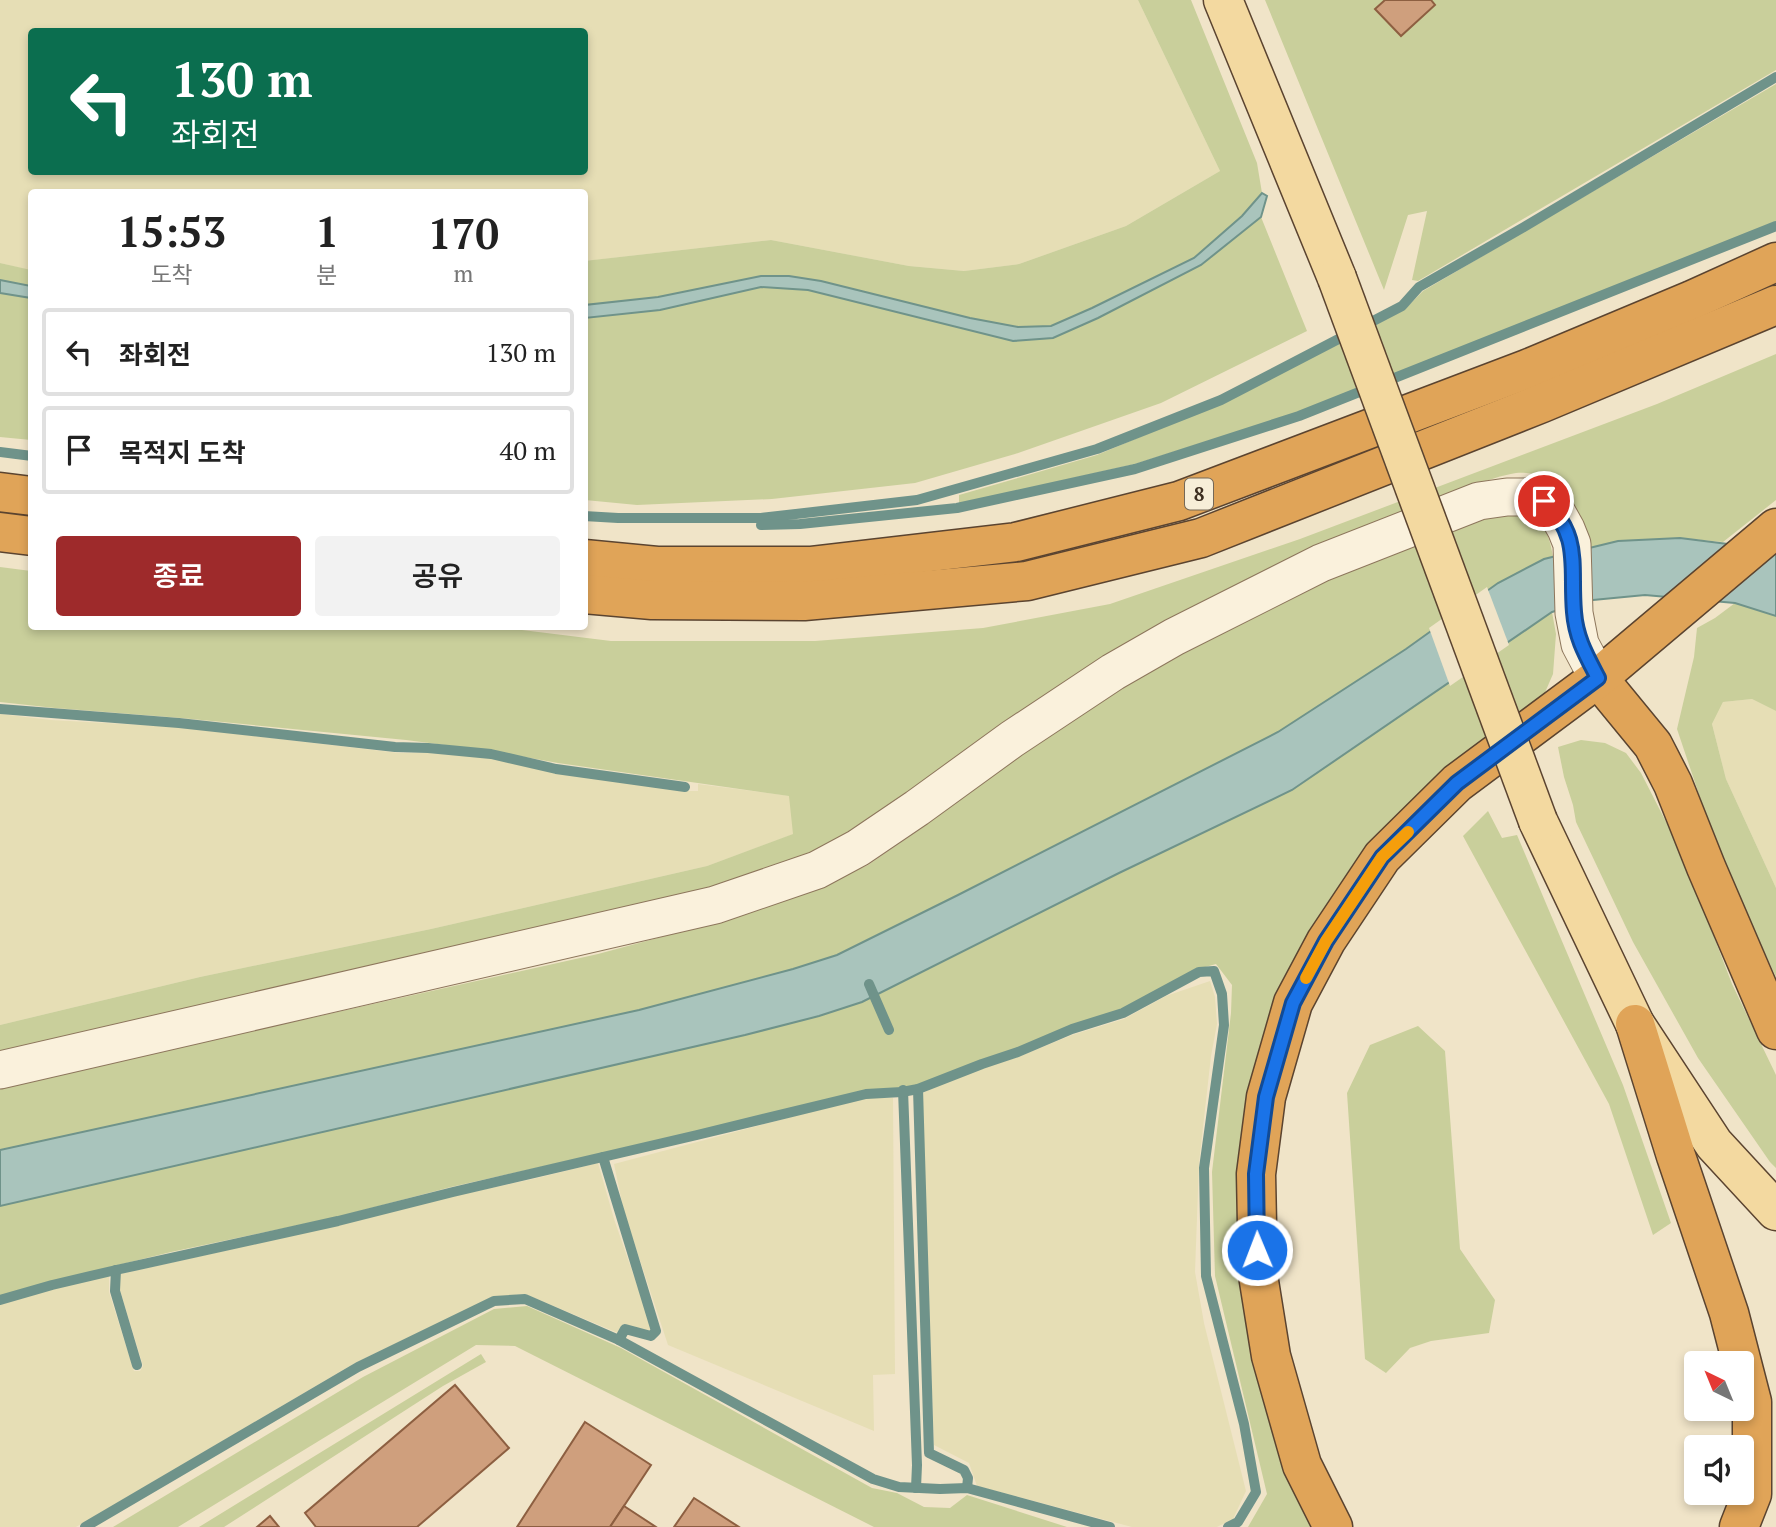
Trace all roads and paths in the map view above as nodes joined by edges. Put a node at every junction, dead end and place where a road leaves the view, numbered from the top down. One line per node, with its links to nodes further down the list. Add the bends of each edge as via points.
1 (1223, 0): 12 (main road, bridge, via 1337,278 1538,821)
2 (1776, 262): 9 (highway, 8, via 1527,369 1179,501 1016,542 810,566 657,566)
3 (1776, 304): 10 (highway, 8, via 1201,538 1027,581 804,601 652,600)
4 (0, 492): 5 (highway)
5 (28, 496)
6 (1776, 528): 11 (highway)
7 (0, 532): 8 (highway)
8 (28, 536)
9 (588, 559)
10 (588, 594)
11 (1598, 678): 13 (highway, via 1653,745 1673,784); 14 (street, via 1580,644 1574,613 1572,544 1557,513 1544,501 1528,496 1479,501 1321,564 1174,637 1113,672 858,848 817,870 715,905); 16 (highway, via 1457,783 1382,857 1326,941 1293,1003 1266,1097 1256,1174 1258,1275 1271,1356 1302,1465)
12 (1635, 1024): 15 (main road, via 1714,1144); 17 (highway, via 1729,1313 1752,1402 1752,1494)
13 (1776, 1030)
14 (0, 1070)
15 (1776, 1211)
16 (1333, 1527)
17 (1739, 1527)

